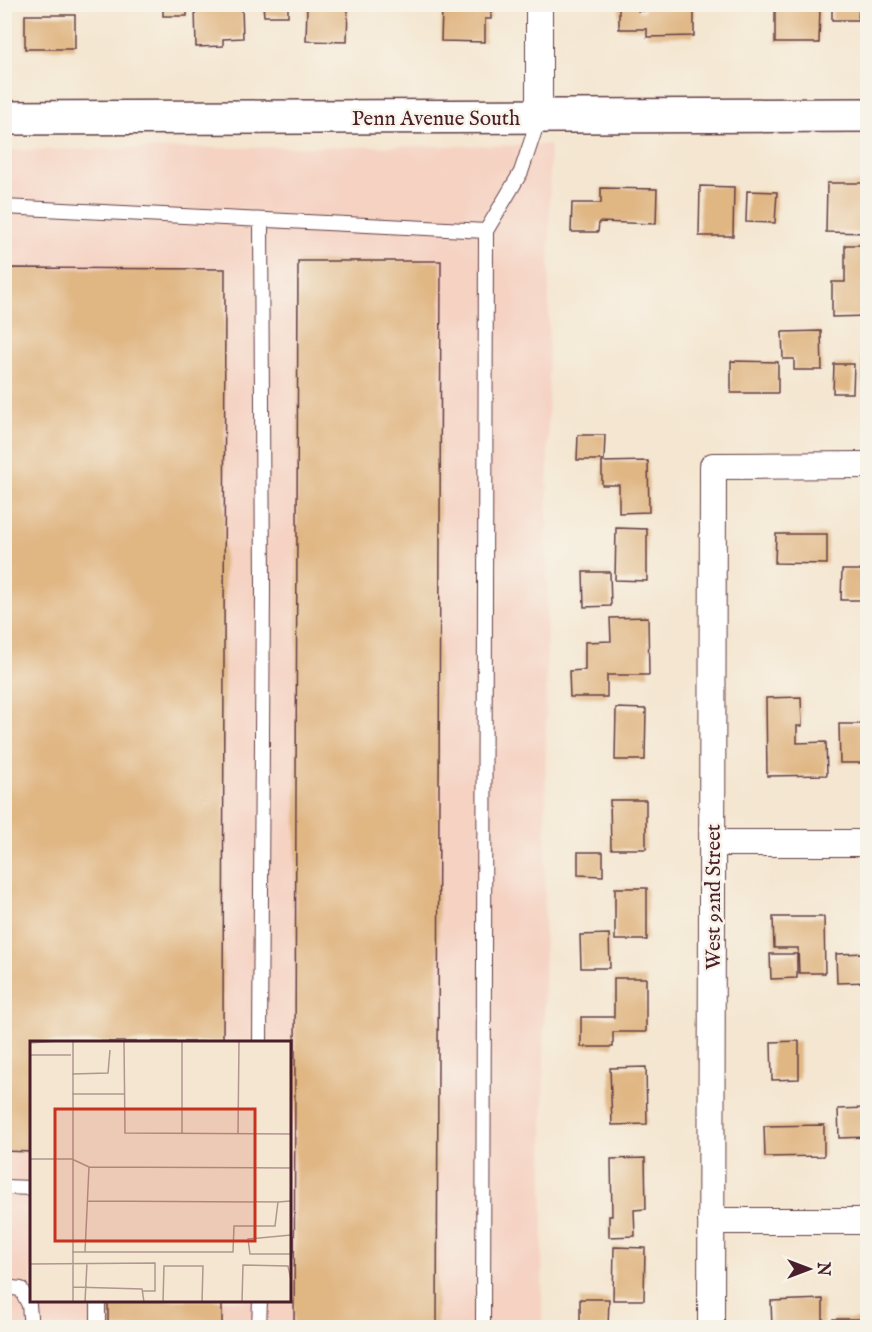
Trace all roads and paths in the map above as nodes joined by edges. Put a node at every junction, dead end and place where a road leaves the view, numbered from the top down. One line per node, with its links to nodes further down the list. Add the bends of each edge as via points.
1 (539, 4): 4 (street)
2 (867, 115): 4 (main road, Penn Avenue South)
3 (4, 118): 4 (main road, Penn Avenue South)
4 (539, 118): 7 (lane, via 521,172)
5 (4, 207): 6 (lane)
6 (261, 220): 7 (lane); 11 (lane)
7 (486, 231): 22 (lane)
8 (867, 465): 9 (street, West 92nd Street, via 713,466)
9 (713, 843): 10 (street); 14 (street, West 92nd Street)
10 (867, 843)
11 (260, 1041)
12 (4, 1188): 13 (lane)
13 (30, 1188)
14 (711, 1221): 15 (street); 23 (street, West 92nd Street)
15 (867, 1221)
16 (4, 1287): 19 (lane, via 21,1289)
17 (98, 1302): 20 (lane)
18 (260, 1302): 21 (lane)
19 (31, 1328)
20 (98, 1328)
21 (259, 1328)
22 (483, 1328)
23 (711, 1328)

